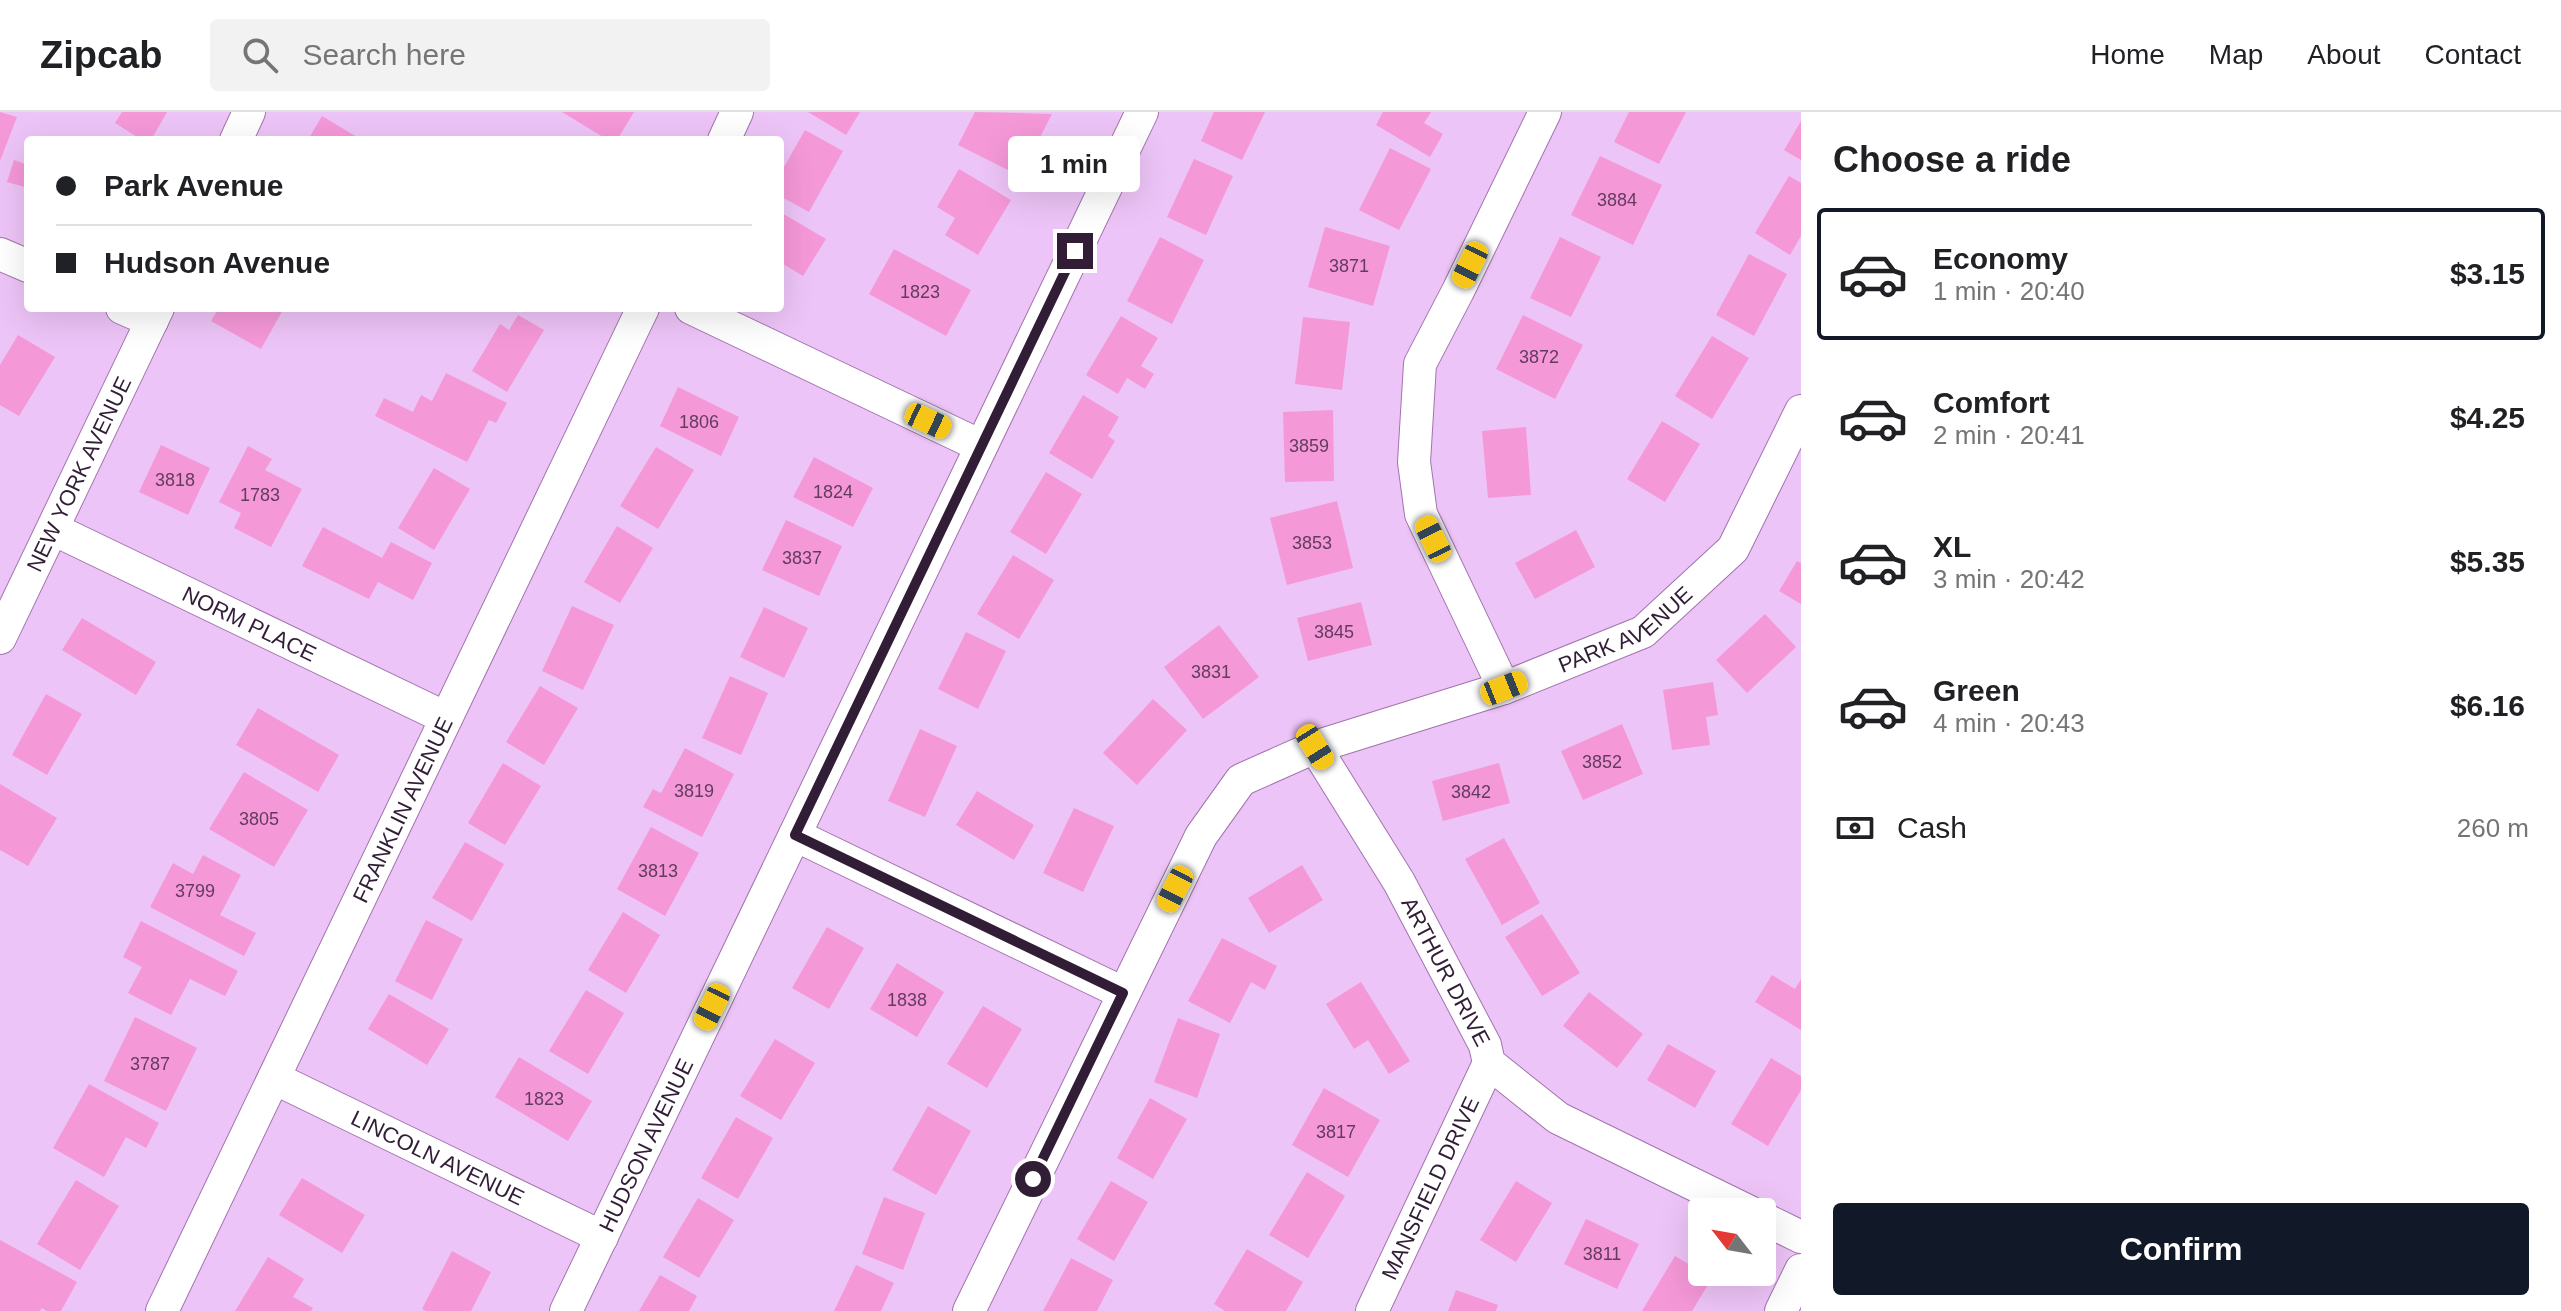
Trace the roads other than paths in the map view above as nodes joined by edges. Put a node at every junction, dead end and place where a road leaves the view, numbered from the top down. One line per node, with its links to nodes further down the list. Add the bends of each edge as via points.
1 (249, 112): 5 (street)
2 (737, 112): 6 (street)
3 (1142, 112): 13 (street, HUDSON AVENUE)
4 (1545, 112): 16 (street, via 1420,364 1419,378 1414,462 1421,514)
5 (238, 136)
6 (726, 136)
7 (0, 254): 8 (street)
8 (24, 264)
9 (641, 312): 17 (street, FRANKLIN AVENUE)
10 (699, 312): 13 (street)
11 (155, 315): 14 (street, NEW YORK AVENUE)
12 (1801, 411): 16 (street, PARK AVENUE, via 1733,549 1688,591 1643,632)
13 (981, 446): 19 (street, HUDSON AVENUE)
14 (53, 529): 15 (street, NEW YORK AVENUE); 17 (street, NORM PLACE)
15 (0, 638)
16 (1504, 688): 18 (street, PARK AVENUE)
17 (446, 718): 22 (street, FRANKLIN AVENUE)
18 (1315, 747): 20 (street, PARK AVENUE, via 1241,780 1201,836); 21 (street, ARTHUR DRIVE, via 1399,882 1485,1045)
19 (795, 835): 20 (street); 25 (street, HUDSON AVENUE)
20 (1123, 993): 30 (street, PARK AVENUE)
21 (1489, 1063): 23 (street, ARTHUR DRIVE, via 1558,1118); 31 (street, MANSFIELD DRIVE)
22 (274, 1078): 25 (street, LINCOLN AVENUE); 28 (street, FRANKLIN AVENUE)
23 (1721, 1198)
24 (1776, 1225): 26 (street)
25 (602, 1237): 29 (street, HUDSON AVENUE)
26 (1801, 1237)
27 (1801, 1270): 32 (street)
28 (162, 1311)
29 (566, 1311)
30 (969, 1311)
31 (1372, 1311)
32 (1781, 1311)

